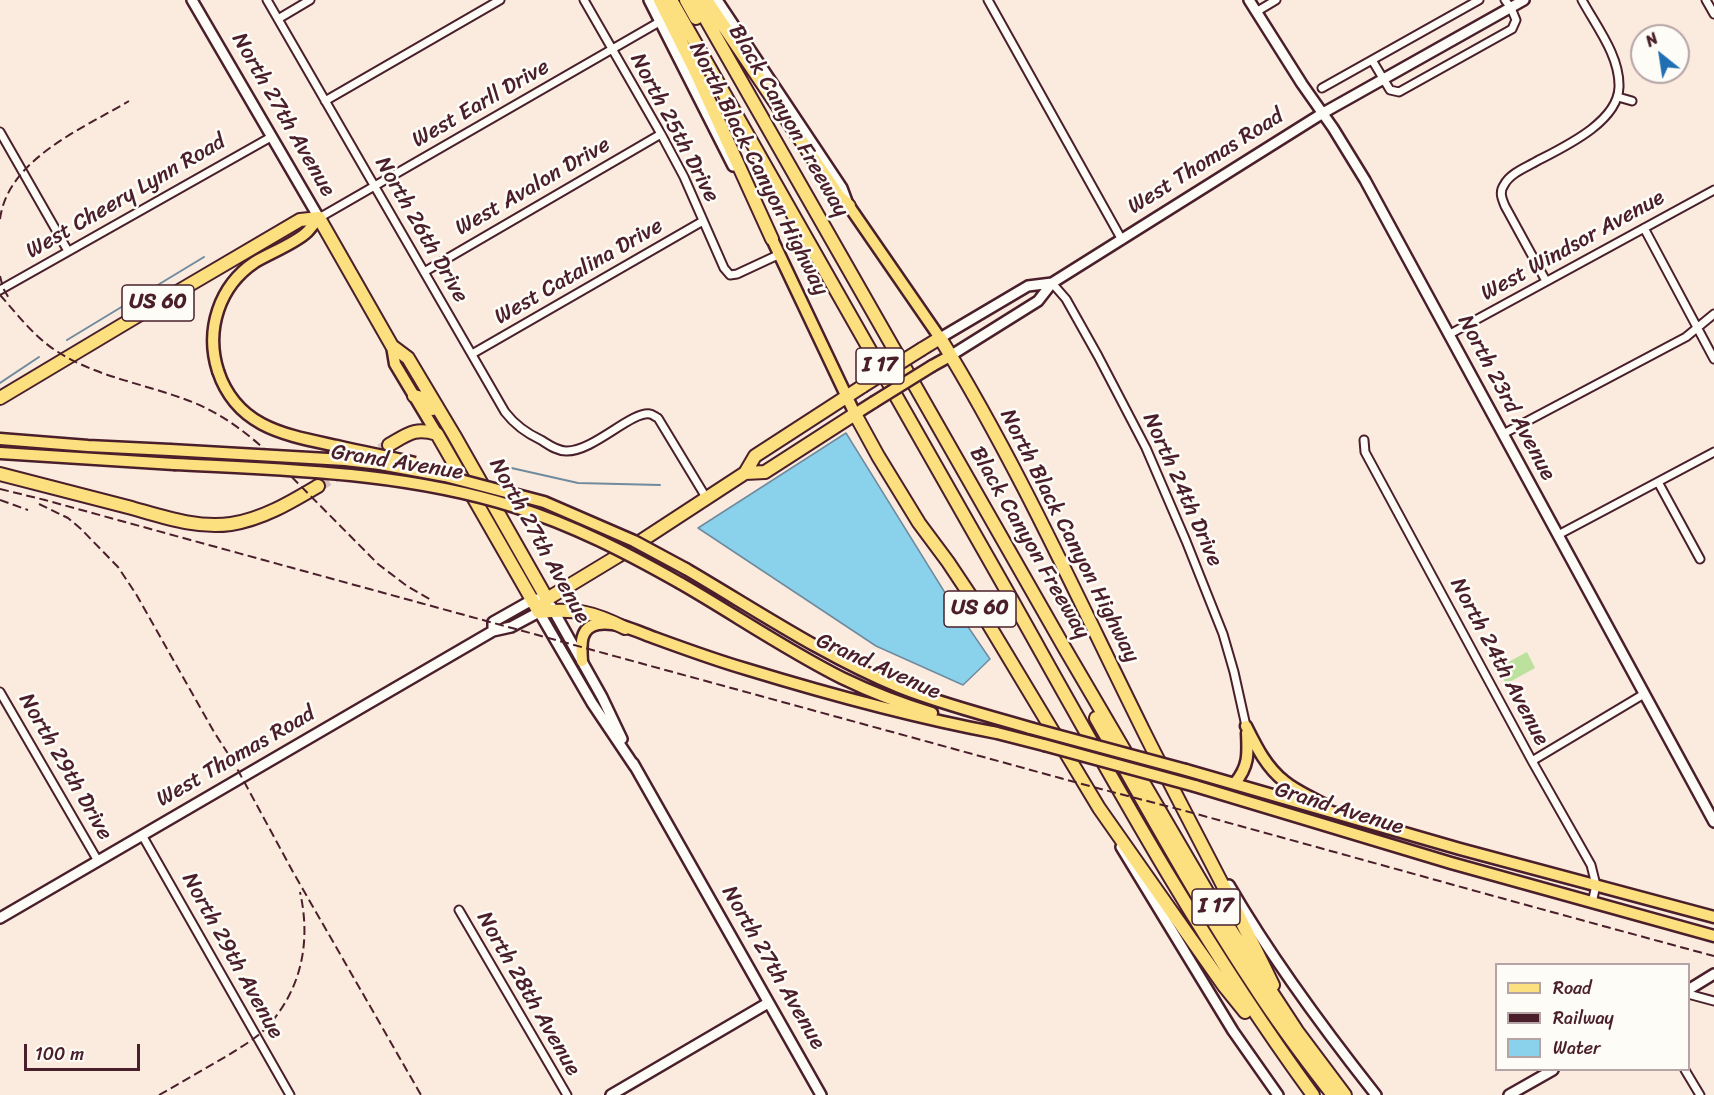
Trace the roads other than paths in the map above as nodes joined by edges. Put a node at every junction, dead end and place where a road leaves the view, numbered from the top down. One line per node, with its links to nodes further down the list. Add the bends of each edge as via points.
1 (192, 0): 35 (main road, North 27th Avenue)
2 (267, 0): 23 (street, North 26th Drive)
3 (310, 0): 23 (street)
4 (500, 0): 30 (street)
5 (584, 0): 25 (street, North 25th Drive)
6 (649, 0): 24 (main road, North Black Canyon Highway)
7 (660, 0): 42 (highway)
8 (671, 0): 109 (highway, Black Canyon Freeway / I 17, via 1086,733 1224,967)
9 (686, 0): 118 (highway, via 1212,920 1251,982)
10 (696, 0): 108 (highway, Black Canyon Freeway / I 17, via 1219,912)
11 (706, 0): 38 (highway, via 839,197)
12 (717, 0): 38 (main road, North Black Canyon Highway, via 842,188)
13 (988, 0): 43 (street)
14 (1249, 0): 21 (main road, North 23rd Avenue)
15 (1276, 0): 21 (street)
16 (1479, 0): 26 (street)
17 (1524, 0): 20 (main road, West Thomas Road)
18 (1582, 0): 29 (street, via 1613,56 1619,79)
19 (1706, 0): 22 (street)
20 (1508, 4): 27 (main road, West Thomas Road); 27 (street, via 1516,20 1512,29 1399,92 1390,90)
21 (1256, 12): 32 (main road, North 23rd Avenue)
22 (1714, 14)
23 (278, 19): 30 (street, North 26th Drive)
24 (660, 21): 25 (street, West Earll Drive); 42 (main road, North Black Canyon Highway)
25 (612, 50): 34 (street, North 25th Drive); 36 (street, West Earll Drive)
26 (1372, 60): 27 (street); 28 (street)
27 (1383, 79): 32 (main road, West Thomas Road)
28 (1322, 88)
29 (1618, 97): 31 (street); 47 (street, via 1603,119 1586,133 1521,170 1501,190 1505,206)
30 (325, 100): 36 (street, North 26th Drive)
31 (1632, 101)
32 (1323, 113): 43 (main road, West Thomas Road); 52 (main road, North 23rd Avenue, via 1365,180)
33 (0, 132): 44 (street)
34 (661, 134): 40 (street, North 25th Drive); 46 (street, West Avalon Drive)
35 (271, 136): 39 (main road, North 27th Avenue); 44 (street, West Cheery Lynn Road)
36 (375, 186): 39 (street, West Earll Drive); 46 (street, North 26th Drive)
37 (1714, 190): 41 (street, West Windsor Avenue)
38 (849, 206): 53 (main road, North Black Canyon Highway)
39 (319, 218): 54 (highway, North 27th Avenue); 60 (highway, US 60, via 300,220); 74 (main road, bridge, via 307,233 245,270 227,290 217,312 212,332 213,354 224,386 239,407 274,430 488,480)
40 (703, 221): 45 (street, North 25th Drive, via 730,274); 55 (street, West Catalina Drive)
41 (1644, 228): 47 (street, West Windsor Avenue); 51 (street)
42 (772, 239): 45 (main road, North Black Canyon Highway)
43 (1122, 240): 48 (main road, West Thomas Road)
44 (68, 250): 49 (street, West Cheery Lynn Road)
45 (780, 254): 59 (main road, North Black Canyon Highway)
46 (424, 272): 55 (street, North 26th Drive)
47 (1546, 281): 52 (street, West Windsor Avenue)
48 (1052, 283): 53 (main road, West Thomas Road, via 1028,286); 56 (main road, West Thomas Road, via 1038,301); 86 (street, North 24th Drive, via 1066,299 1146,448 1223,634)
49 (0, 290)
50 (1714, 314): 51 (street)
51 (1698, 328): 57 (street); 63 (street, via 1686,338)
52 (1450, 334): 63 (main road, North 23rd Avenue)
53 (940, 338): 56 (highway, North Black Canyon Highway); 59 (highway, West Thomas Road, bridge)
54 (392, 346): 58 (main road, North 27th Avenue, via 395,364); 64 (highway, North 27th Avenue, via 408,358)
55 (472, 354): 75 (street, North 26th Drive, via 514,423 559,450 575,450 593,443 633,419 651,414 658,418)
56 (950, 356): 61 (main road, West Thomas Road, bridge); 91 (highway, North Black Canyon Highway, via 1044,527)
57 (1714, 359)
58 (414, 396): 62 (main road, North 27th Avenue); 64 (highway, via 426,401)
59 (846, 397): 61 (main road, North Black Canyon Highway); 70 (highway, West Thomas Road, via 755,456)
60 (0, 398)
61 (855, 414): 70 (highway, West Thomas Road, via 765,472); 92 (highway, North Black Canyon Highway / US 60, via 919,523 980,610)
62 (437, 434): 67 (highway, via 415,431); 78 (highway, North 27th Avenue)
63 (1503, 434): 76 (main road, North 23rd Avenue)
64 (454, 435): 79 (highway, North 27th Avenue)
65 (0, 439): 74 (main road, Grand Avenue, bridge, via 380,464)
66 (1364, 440): 88 (street, North 24th Avenue, via 1365,452)
67 (389, 445)
68 (1714, 452): 72 (street)
69 (0, 453): 87 (main road, Grand Avenue, bridge, via 334,472 389,478 515,506 626,553 844,679)
70 (745, 473): 75 (highway, West Thomas Road)
71 (0, 474): 73 (highway, via 208,525 257,517)
72 (1658, 482): 76 (street); 77 (street)
73 (318, 486)
74 (532, 498): 90 (main road, Grand Avenue, bridge, via 634,541 805,640 924,697)
75 (707, 499): 79 (highway, West Thomas Road)
76 (1558, 536): 85 (main road, North 23rd Avenue)
77 (1700, 559)
78 (532, 600): 79 (main road, West Thomas Road); 80 (highway, North 27th Avenue); 82 (main road, West Thomas Road, via 493,622)
79 (550, 605): 80 (highway, West Thomas Road); 81 (highway, via 608,619); 83 (main road, North 27th Avenue)
80 (539, 612): 82 (main road, West Thomas Road, via 511,627); 89 (main road, North 27th Avenue)
81 (625, 628): 83 (main road, via 601,624 588,628 582,637); 87 (main road, via 803,686)
82 (493, 631): 95 (main road, West Thomas Road)
83 (582, 661): 89 (main road, North 27th Avenue)
84 (0, 692): 96 (street, North 29th Drive)
85 (1644, 694): 88 (street); 94 (main road, North 23rd Avenue)
86 (1246, 726): 90 (main road, via 1248,754 1244,772); 93 (main road, via 1275,774)
87 (997, 733): 98 (main road, Grand Avenue, bridge, via 1195,786)
88 (1532, 760): 97 (street, North 24th Avenue, via 1591,866)
89 (635, 767): 107 (main road, North 27th Avenue)
90 (1235, 783): 93 (main road, Grand Avenue)
91 (1180, 803): 108 (highway); 120 (main road, North Black Canyon Highway, via 1263,942)
92 (1099, 808): 109 (highway, via 1224,986); 116 (main road, North Black Canyon Highway, via 1190,963)
93 (1338, 813): 97 (main road, Grand Avenue)
94 (1714, 822)
95 (142, 835): 96 (main road, West Thomas Road); 112 (street, North 29th Avenue)
96 (98, 861): 101 (main road, West Thomas Road)
97 (1596, 885): 98 (street); 100 (main road, Grand Avenue)
98 (1592, 903): 102 (main road, Grand Avenue)
99 (459, 910): 113 (street, North 28th Avenue)
100 (1714, 917)
101 (0, 918)
102 (1712, 937)
103 (1714, 974): 104 (main road)
104 (1690, 991)
105 (1690, 992): 106 (street)
106 (1714, 1001)
107 (768, 1003): 114 (main road); 115 (main road, North 27th Avenue)
108 (1297, 1031): 119 (highway, Black Canyon Freeway / I 17)
109 (1294, 1071): 117 (highway, Black Canyon Freeway / I 17)
110 (1551, 1071): 121 (main road)
111 (1686, 1071): 122 (street)
112 (290, 1095)
113 (567, 1095)
114 (611, 1095)
115 (821, 1095)
116 (1278, 1095)
117 (1312, 1095)
118 (1333, 1095)
119 (1345, 1095)
120 (1376, 1095)
121 (1509, 1095)
122 (1700, 1095)

